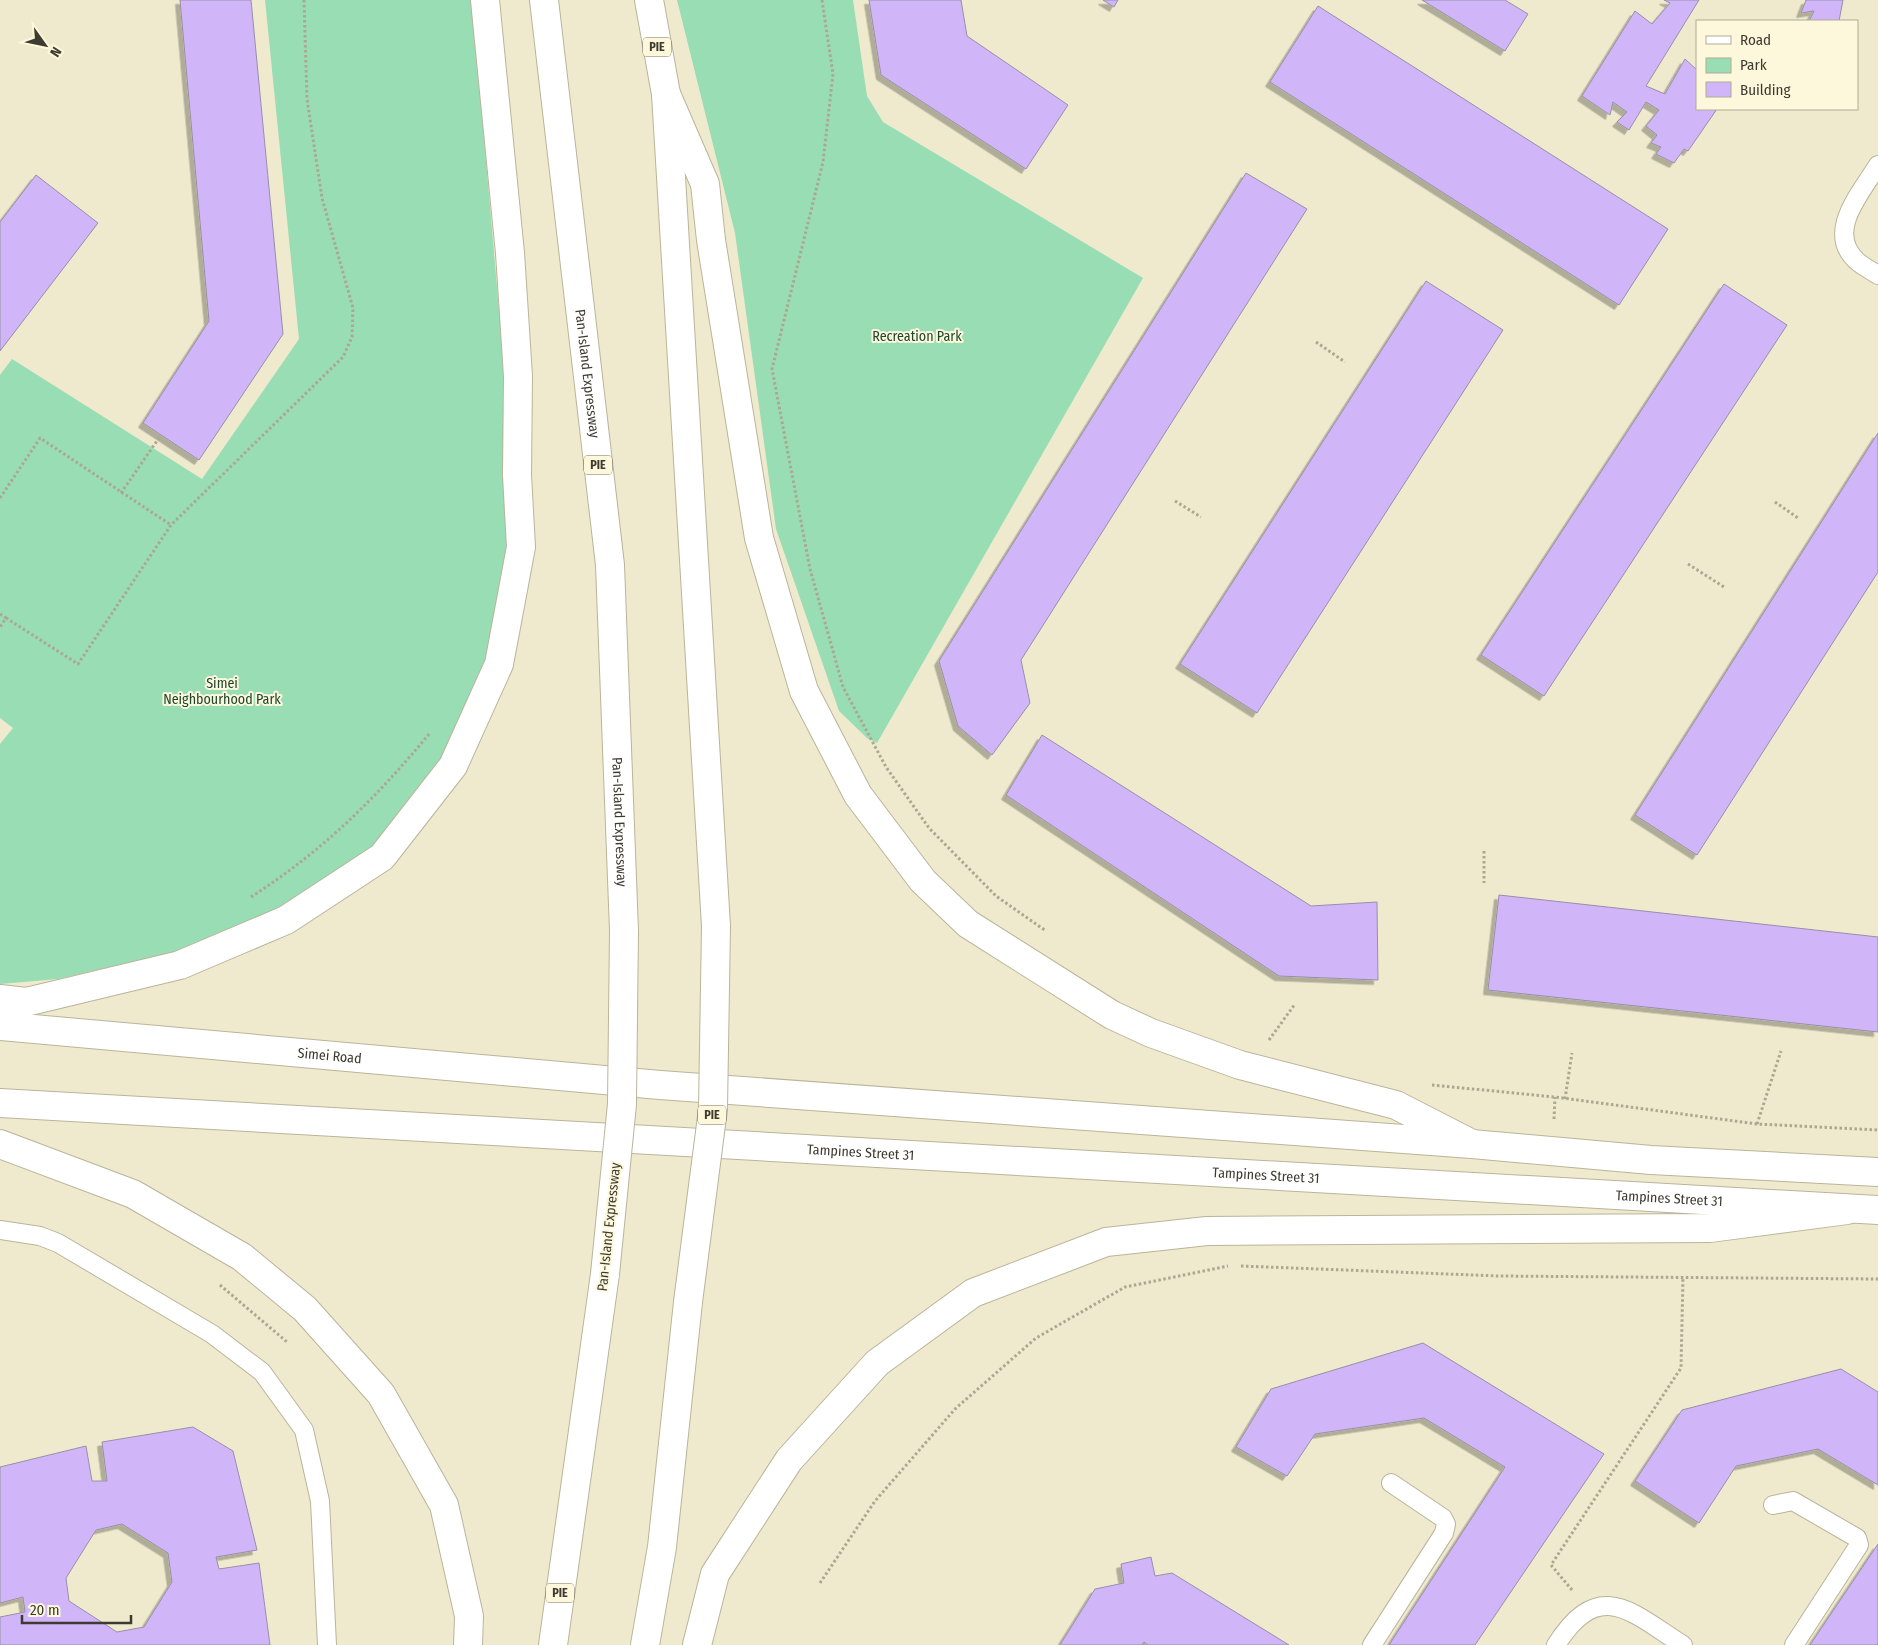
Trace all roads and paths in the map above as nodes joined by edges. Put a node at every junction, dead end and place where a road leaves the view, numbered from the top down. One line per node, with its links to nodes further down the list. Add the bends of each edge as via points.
1 (304, 0): 18 (path, via 308,108 322,198 353,308 352,336 343,357)
2 (485, 0): 29 (main road, via 510,253 518,376 517,475 521,547 499,664 453,766 382,857 286,920 180,965 26,1002)
3 (544, 0): 54 (main road, Pan-Island Expressway / PIE, bridge, via 610,565 624,932 622,1104 605,1274)
4 (649, 0): 6 (main road, PIE)
5 (822, 0): 28 (path, via 832,74 823,162 772,369 810,569 843,687 886,767 936,834 996,896)
6 (666, 94): 41 (main road, via 705,184 711,240 759,538 804,691 858,795 923,881 968,924 1112,1015 1240,1065 1396,1105); 61 (main road, PIE, bridge, via 716,926 713,1109 688,1302 662,1547)
7 (1878, 165): 8 (lane, via 1843,225 1844,243 1857,261)
8 (1878, 275)
9 (1316, 342): 10 (path)
10 (1345, 362)
11 (160, 435): 12 (path)
12 (121, 493): 13 (path, via 40,438); 18 (path)
13 (0, 498)
14 (1175, 502): 16 (path)
15 (1775, 502): 17 (path)
16 (1202, 518)
17 (1798, 518)
18 (171, 525): 22 (path, via 78,664)
19 (1688, 564): 20 (path)
20 (1724, 587)
21 (0, 614): 22 (path)
22 (6, 618): 23 (path)
23 (0, 627)
24 (435, 727): 27 (path, via 387,784 336,835 290,872)
25 (1484, 851): 26 (path)
26 (1484, 883)
27 (249, 898)
28 (1050, 934)
29 (0, 999)
30 (1295, 1004): 32 (path)
31 (0, 1026): 41 (main road, Simei Road, via 660,1085)
32 (1267, 1043)
33 (1781, 1051): 38 (path)
34 (1572, 1053): 36 (path)
35 (1429, 1084): 36 (path)
36 (1564, 1099): 38 (path)
37 (0, 1103): 43 (main road, Tampines Street 31, via 654,1142 1544,1189)
38 (1757, 1124): 39 (path)
39 (1878, 1130)
40 (0, 1144): 58 (main road, via 133,1194 242,1257 305,1309 381,1394 444,1505 469,1616)
41 (1472, 1144): 42 (main road, via 1650,1160)
42 (1878, 1172)
43 (1847, 1210): 44 (main road, Tampines Street 31); 62 (main road, via 1710,1228 1207,1231 1106,1242 973,1292 877,1363 789,1460 715,1574)
44 (1878, 1210)
45 (0, 1230): 57 (lane, via 40,1236 58,1243 212,1334 262,1372 304,1430 320,1501)
46 (1229, 1266): 55 (path, via 1125,1287 1036,1338 955,1409 875,1501)
47 (1238, 1266): 48 (path, via 1499,1276)
48 (1683, 1277): 49 (path); 56 (path, via 1681,1368 1552,1565)
49 (1878, 1278)
50 (219, 1284): 51 (path)
51 (293, 1347)
52 (1391, 1483): 63 (lane, via 1443,1518 1446,1524 1444,1533)
53 (1773, 1505): 66 (lane, via 1792,1501 1857,1538 1858,1542)
54 (567, 1542): 59 (main road); 60 (main road, Pan-Island Expressway / PIE)
55 (820, 1583)
56 (1588, 1609): 64 (lane, via 1567,1627); 65 (lane, via 1609,1606 1626,1609)
57 (328, 1645)
58 (468, 1645)
59 (543, 1645)
60 (553, 1645)
61 (645, 1645)
62 (697, 1645)
63 (1372, 1645)
64 (1556, 1645)
65 (1683, 1645)
66 (1794, 1645)

